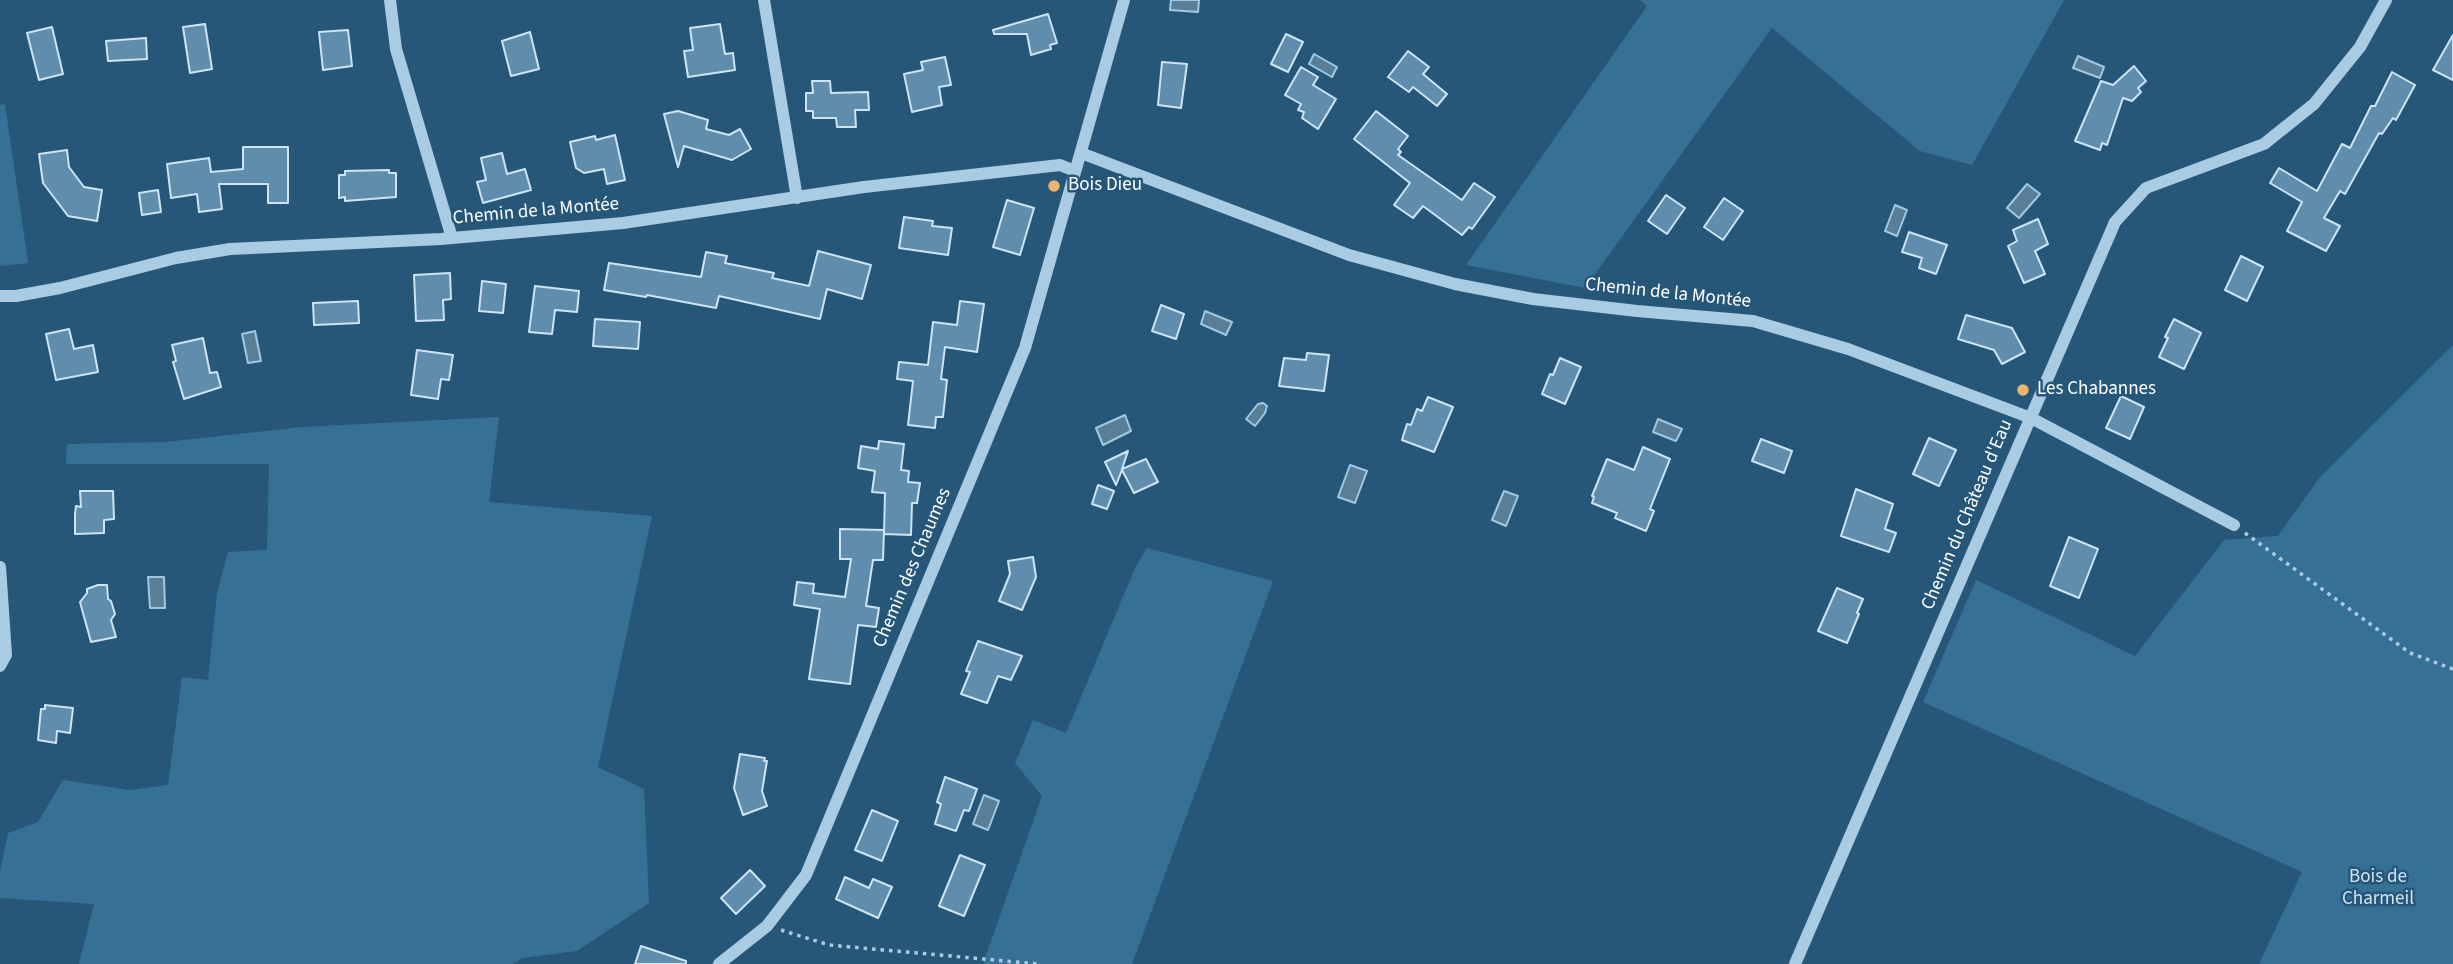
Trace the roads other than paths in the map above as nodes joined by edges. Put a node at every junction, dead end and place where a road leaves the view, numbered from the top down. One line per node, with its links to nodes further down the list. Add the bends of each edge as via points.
1 (390, 0): 8 (street, via 396,49)
2 (764, 0): 7 (street)
3 (1124, 0): 5 (street, Chemin des Chaumes)
4 (2386, 0): 10 (street, Chemin du Château d'Eau, via 2360,47 2314,104 2264,144 2146,188 2115,222)
5 (1081, 153): 6 (street, Chemin des Chaumes); 10 (street, Chemin de la Montée, via 1349,256 1534,299 1753,321 1848,349)
6 (1075, 171): 7 (street, Chemin de la Montée, via 1060,165); 14 (street, Chemin des Chaumes, via 1025,348 806,875 767,926)
7 (797, 198): 8 (street, Chemin de la Montée, via 623,223)
8 (452, 238): 9 (street, Chemin de la Montée, via 230,249 60,288)
9 (0, 296)
10 (2031, 418): 11 (street, Chemin de la Montée); 15 (street, Chemin du Château d'Eau)
11 (2234, 525)
12 (0, 567): 13 (street, via 6,628 6,654)
13 (0, 666)
14 (719, 964)
15 (1795, 964)

